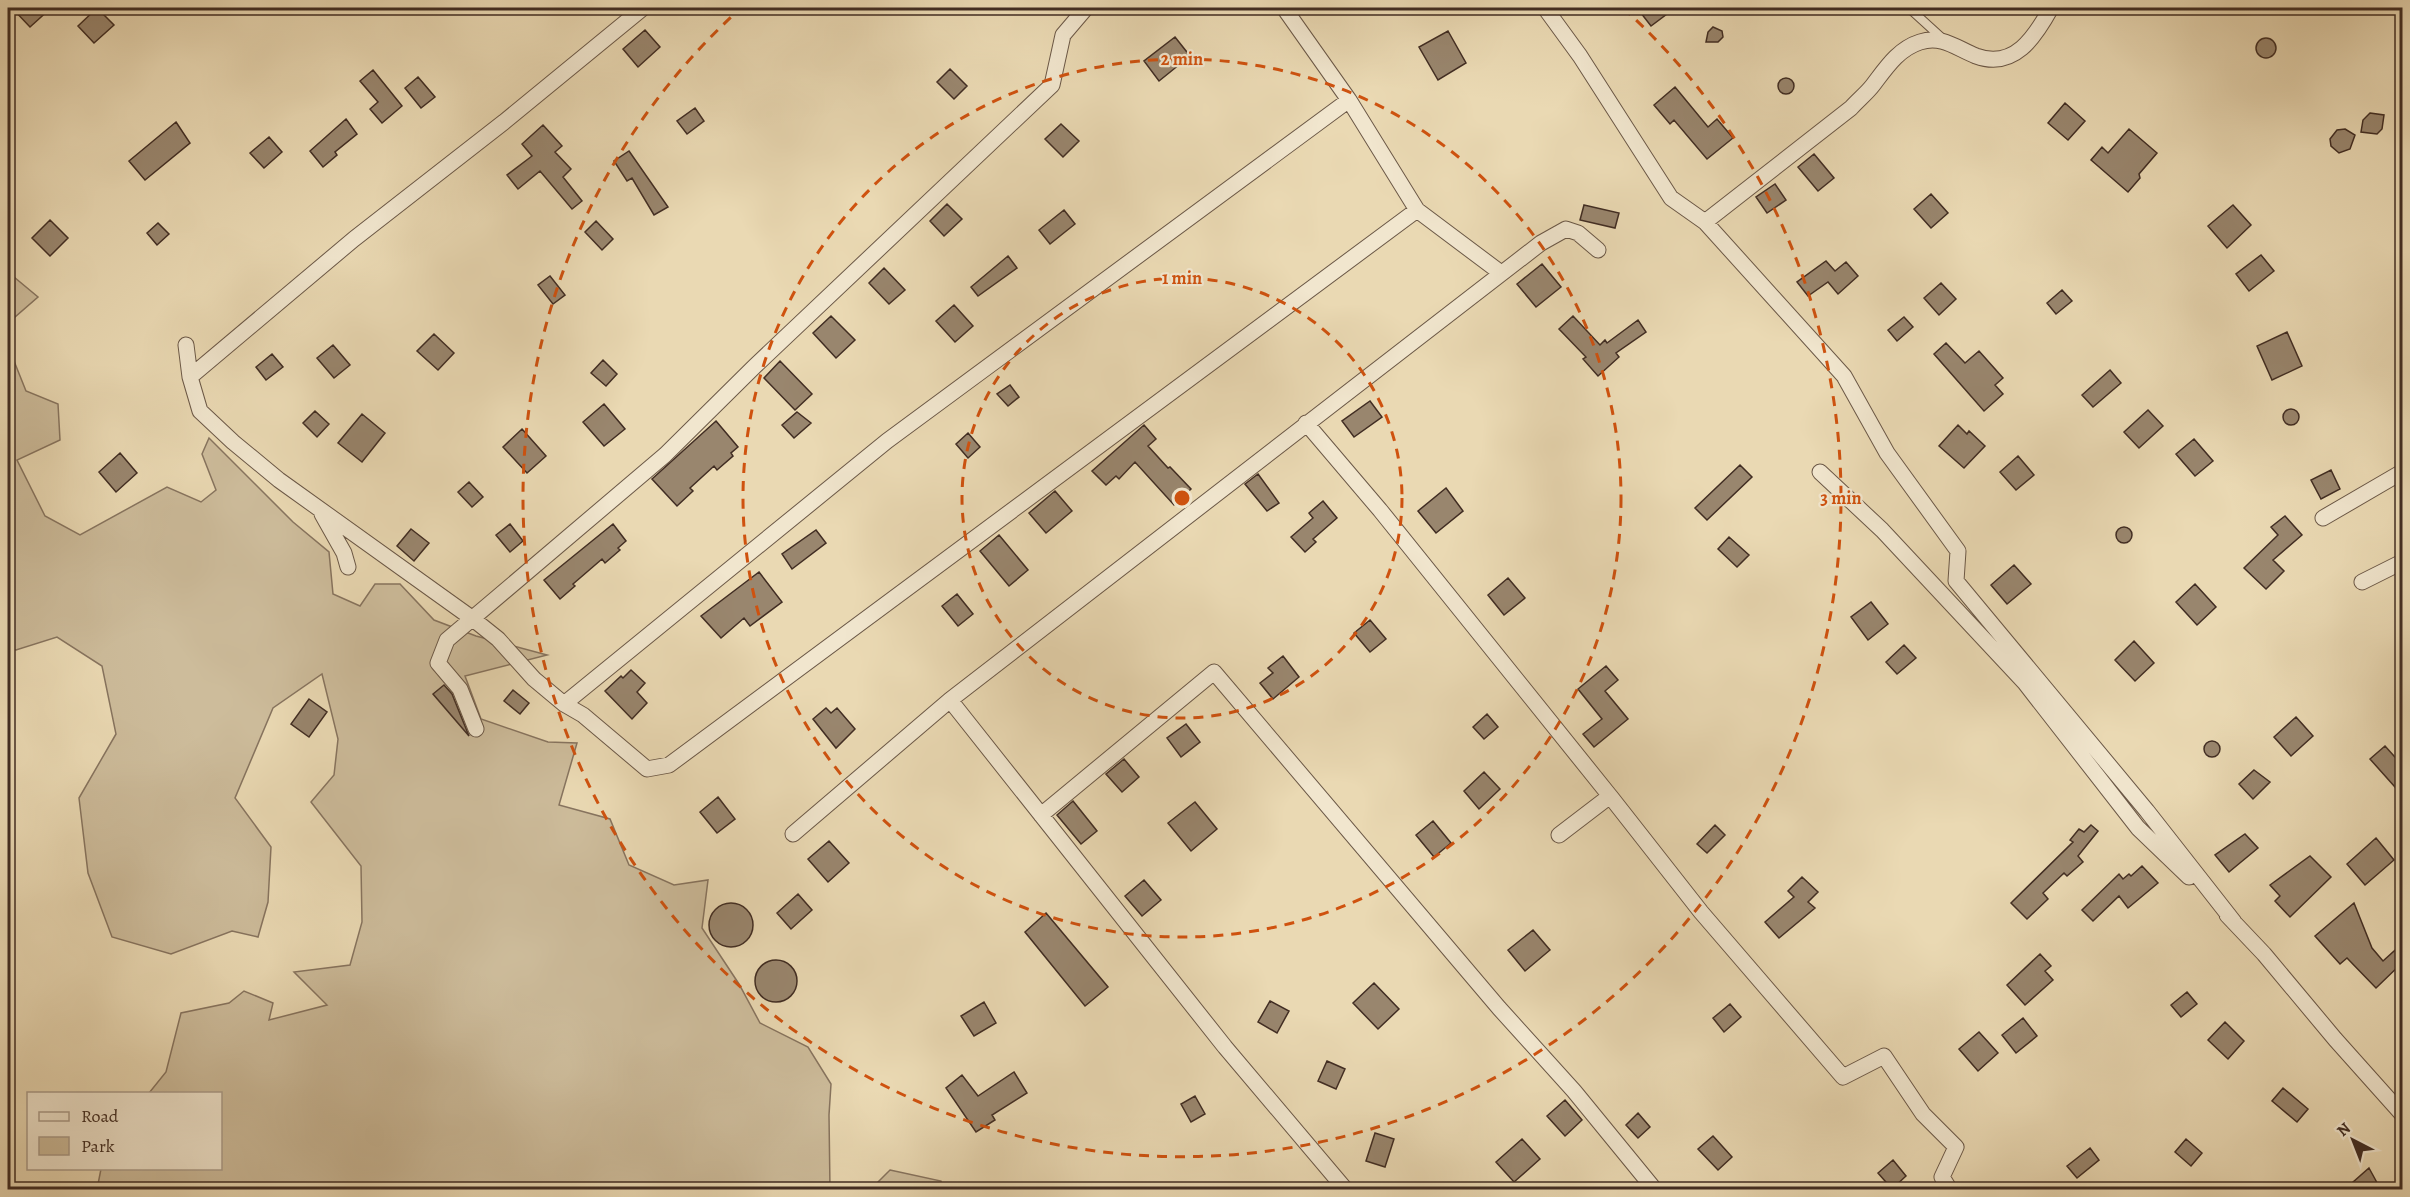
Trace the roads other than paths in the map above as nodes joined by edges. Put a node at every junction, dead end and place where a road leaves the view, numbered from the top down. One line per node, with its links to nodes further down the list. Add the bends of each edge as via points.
1 (643, 8): 14 (street, via 354,239)
2 (1086, 8): 23 (street, via 1063,35 1052,85 665,455)
3 (1284, 8): 8 (street)
4 (1545, 8): 10 (street, via 1671,198)
5 (1909, 8): 7 (lane)
6 (2051, 8): 7 (street, via 2022,50 2004,59 1976,56)
7 (1946, 41): 10 (street, via 1910,46 1889,62 1851,108)
8 (1349, 100): 9 (street); 25 (street, via 887,441)
9 (1417, 210): 12 (street); 25 (street, via 669,765 647,769 583,715)
10 (1705, 222): 31 (street, via 1844,376 1887,453 1958,551 1956,581)
11 (1598, 250): 12 (street, via 1578,233 1566,229)
12 (1502, 273): 15 (street)
13 (186, 345): 14 (street)
14 (190, 377): 18 (street, via 200,411 279,480)
15 (1306, 423): 24 (street); 27 (street)
16 (1820, 472): 31 (street, via 1882,530 2025,683 2138,828)
17 (2403, 472): 19 (street)
18 (319, 508): 21 (street); 23 (street)
19 (2323, 518)
20 (2403, 562): 22 (street)
21 (348, 567)
22 (2362, 582)
23 (473, 619): 25 (street); 26 (street, via 447,640 438,663 460,689)
24 (950, 700): 28 (street); 29 (street)
25 (564, 704)
26 (476, 729)
27 (1610, 796): 30 (street); 35 (street, via 1701,912 1843,1077 1884,1056 1923,1114 1956,1147 1942,1177)
28 (1041, 815): 33 (street, via 1225,1047); 34 (street, via 1214,672)
29 (793, 834)
30 (1559, 835)
31 (2234, 922): 32 (street)
32 (2403, 1114)
33 (1346, 1190)
34 (1655, 1190)
35 (1950, 1190)

